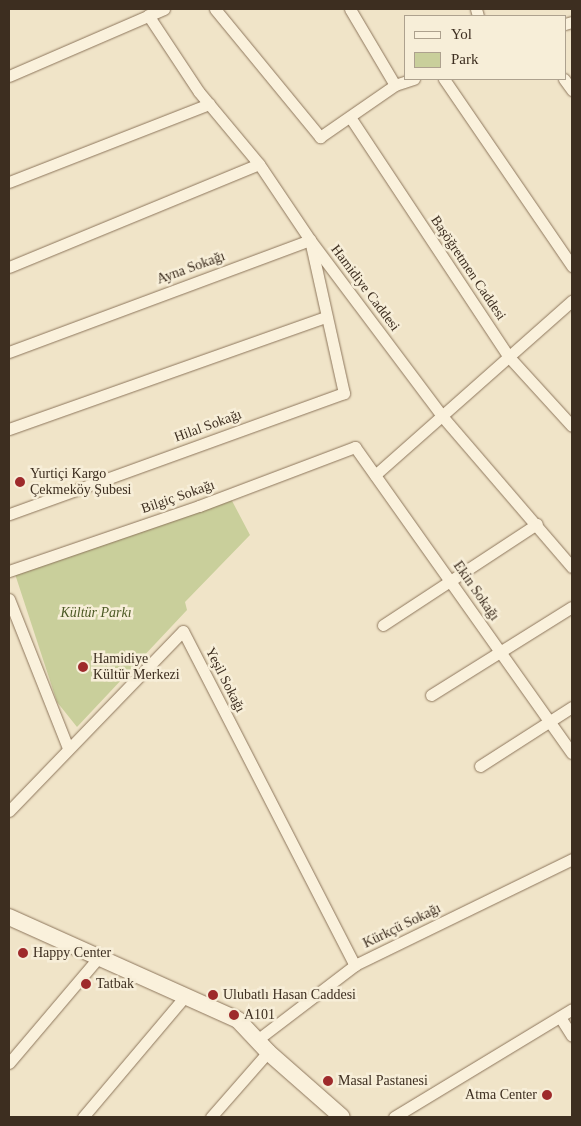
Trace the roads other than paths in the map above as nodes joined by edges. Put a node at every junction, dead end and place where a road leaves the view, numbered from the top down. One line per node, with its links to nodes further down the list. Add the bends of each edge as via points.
1 (164, 9): 4 (street)
2 (214, 9): 10 (street, via 320,137)
3 (350, 9): 8 (street)
4 (148, 15): 5 (street); 9 (street, Hamidiye Caddesi)
5 (9, 76)
6 (411, 80): 8 (street)
7 (445, 80): 14 (street)
8 (395, 85): 10 (street)
9 (209, 104): 11 (street, Hamidiye Caddesi); 12 (street)
10 (350, 117): 19 (street, Başöğretmen Caddesi)
11 (258, 164): 13 (street, Hamidiye Caddesi); 15 (street)
12 (9, 182)
13 (310, 240): 17 (street); 18 (street, Ayna Sokağı); 20 (street, Hamidiye Caddesi)
14 (572, 266)
15 (9, 267)
16 (572, 301): 19 (street)
17 (326, 317): 22 (street); 25 (street, Hilal Sokağı, via 344,393)
18 (9, 352)
19 (509, 356): 20 (street); 21 (street, Başöğretmen Caddesi)
20 (442, 416): 24 (street); 26 (street, Hamidiye Caddesi)
21 (572, 426)
22 (9, 429)
23 (355, 447): 24 (street, Ekin Sokağı); 28 (street, Bilgiç Sokağı, via 200,506)
24 (375, 475): 29 (street, Ekin Sokağı)
25 (9, 514)
26 (537, 524): 27 (street, Hamidiye Caddesi); 29 (street)
27 (572, 567)
28 (9, 571)
29 (450, 581): 32 (street); 33 (street, Ekin Sokağı)
30 (9, 599): 37 (street)
31 (572, 607): 33 (street)
32 (383, 625)
33 (501, 652): 34 (street); 36 (street, Ekin Sokağı)
34 (431, 695)
35 (572, 707): 36 (street)
36 (549, 719): 38 (street, Ekin Sokağı); 39 (street)
37 (68, 748): 40 (street, Yeşil Sokağı); 44 (street, Yeşil Sokağı, via 183,631)
38 (572, 753)
39 (480, 766)
40 (9, 811)
41 (572, 859): 44 (street, Kürkçü Sokağı)
42 (9, 918): 43 (street)
43 (99, 957): 45 (street); 50 (street)
44 (355, 965): 49 (street, Kürkçü Sokağı)
45 (186, 995): 49 (street, via 238,1020); 52 (street)
46 (572, 1009): 47 (street)
47 (560, 1017): 48 (street); 54 (street)
48 (572, 1036)
49 (262, 1046): 51 (street); 53 (street, Kürkçü Sokağı)
50 (9, 1063)
51 (336, 1115)
52 (83, 1117)
53 (211, 1117)
54 (394, 1117)

